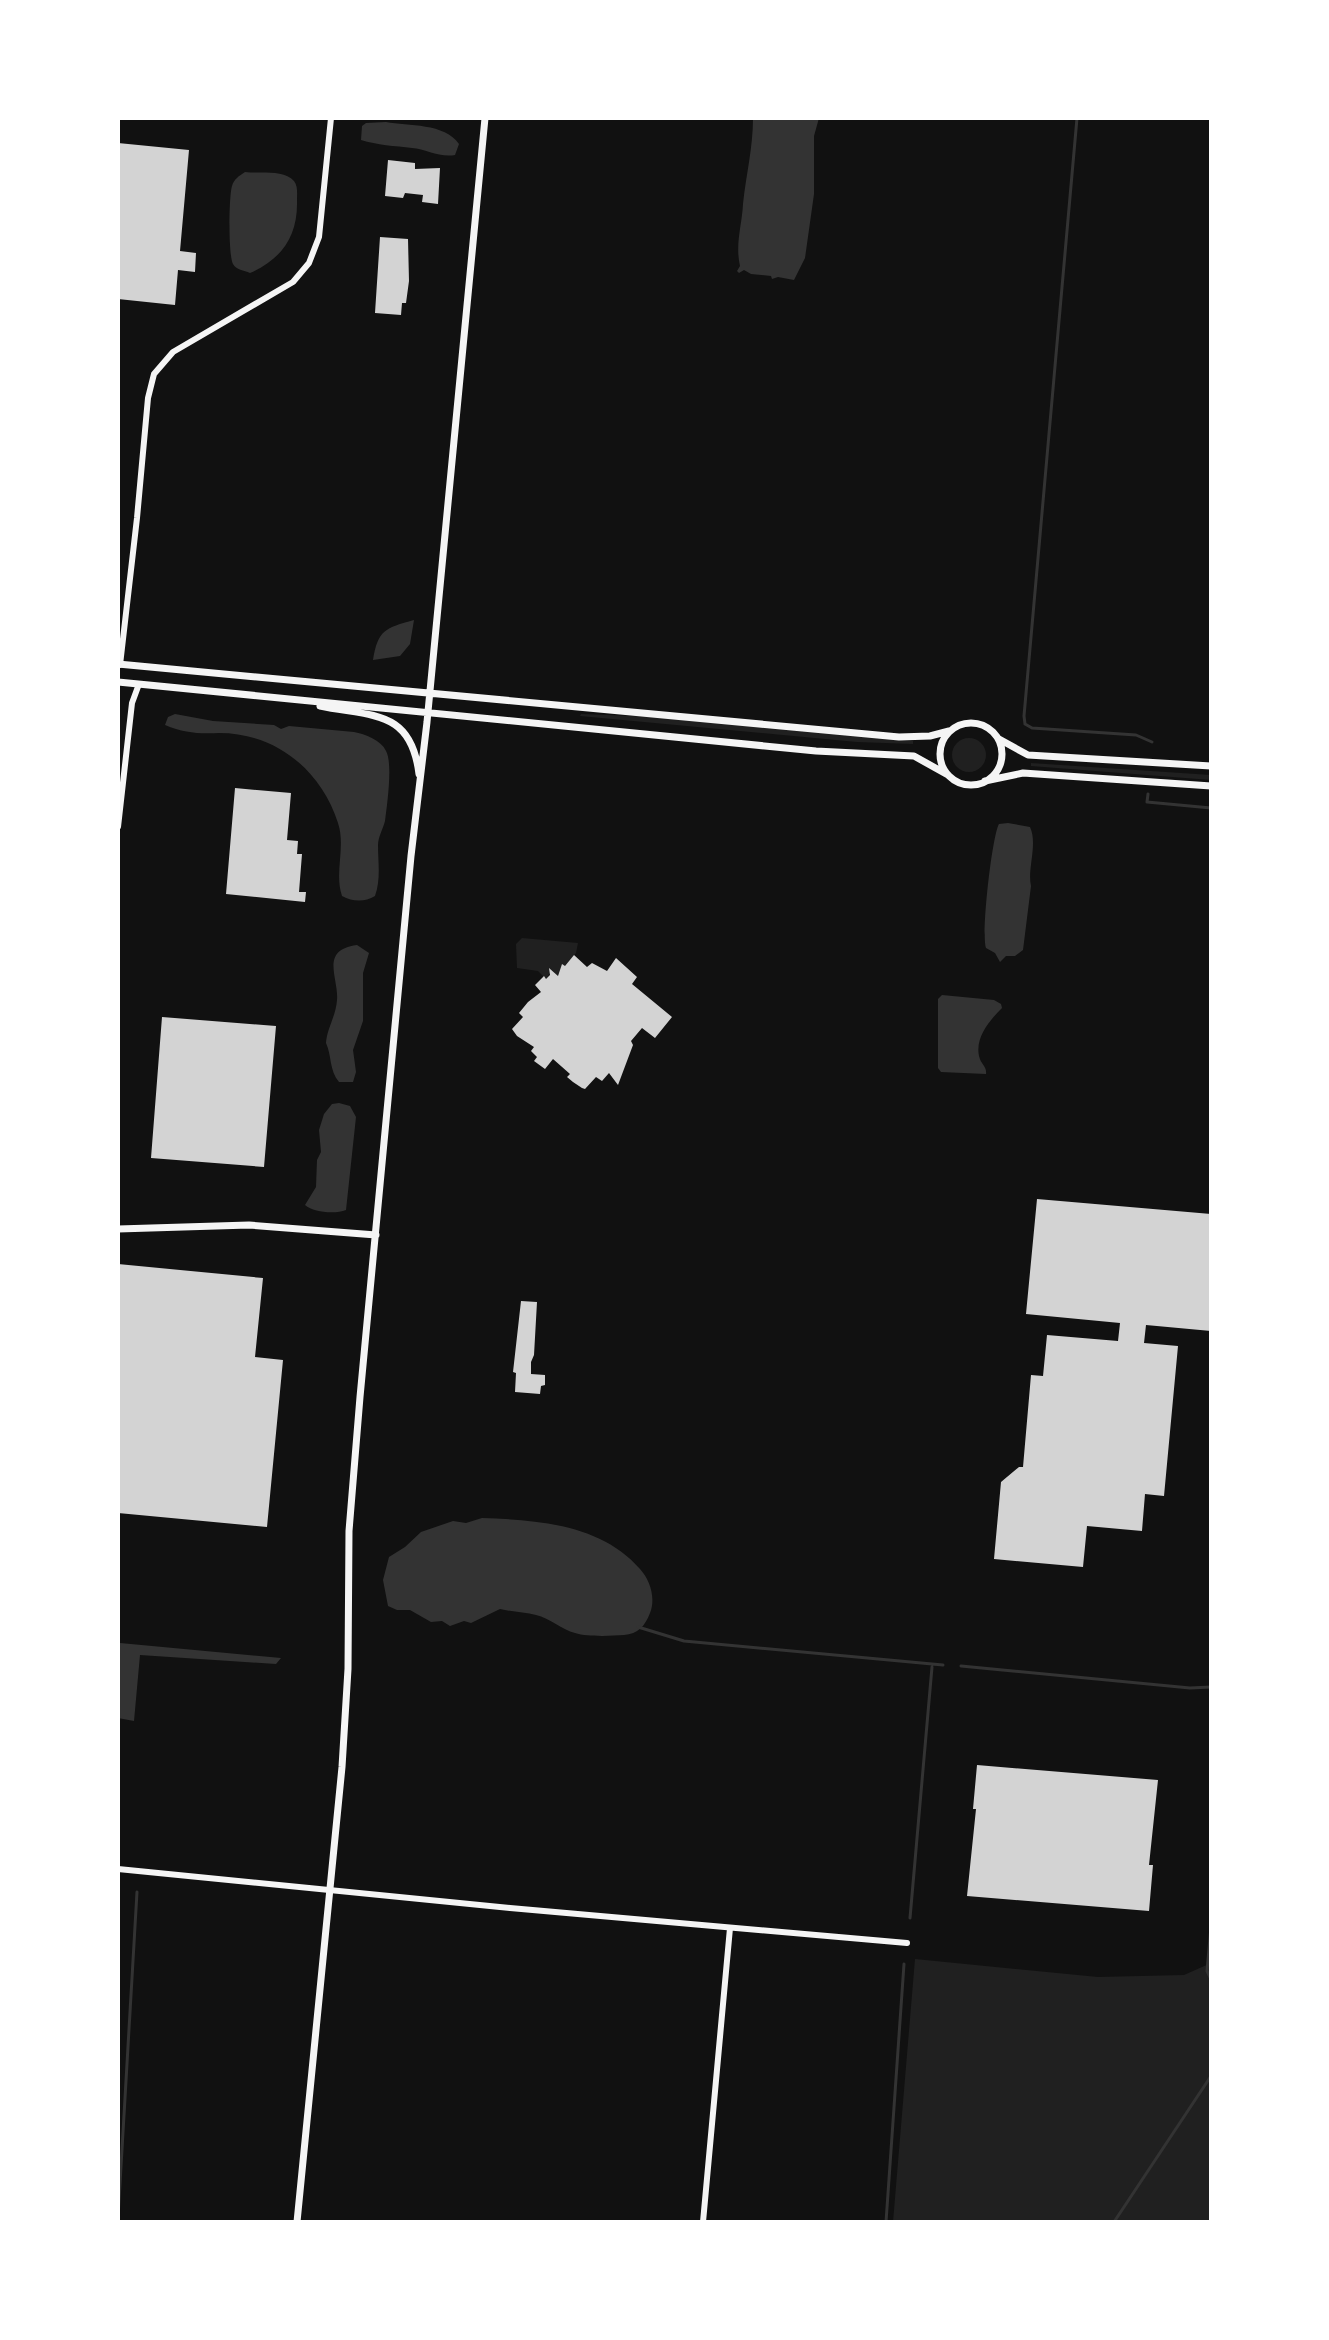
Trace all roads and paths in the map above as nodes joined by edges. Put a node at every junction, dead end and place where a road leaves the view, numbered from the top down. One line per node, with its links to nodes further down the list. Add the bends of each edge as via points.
1 (331, 118): 3 (street, via 319,237 309,263 293,282 173,352 154,374)
2 (485, 118): 6 (street)
3 (119, 664): 6 (street)
4 (118, 682): 5 (street)
5 (139, 684): 7 (street); 16 (street, via 132,703)
6 (429, 692): 8 (street); 9 (street, via 899,737)
7 (283, 698): 8 (street); 15 (street, via 401,727 413,744)
8 (428, 713): 12 (street, via 914,756); 15 (street)
9 (949, 731): 10 (street, via 970,722 982,724); 12 (street, via 940,748)
10 (999, 739): 11 (street, via 1028,755); 13 (street, via 1002,759)
11 (1211, 766)
12 (948, 775): 13 (street, via 964,784)
13 (985, 781): 14 (street, via 1023,773)
14 (1211, 786)
15 (420, 787): 18 (street)
16 (118, 827)
17 (118, 1229): 18 (street, via 233,1224)
18 (376, 1235): 20 (street, via 349,1531 347,1682)
19 (118, 1869): 20 (street)
20 (331, 1890): 21 (street); 23 (street)
21 (730, 1928): 22 (street); 24 (street)
22 (907, 1943)
23 (297, 2222)
24 (703, 2222)

